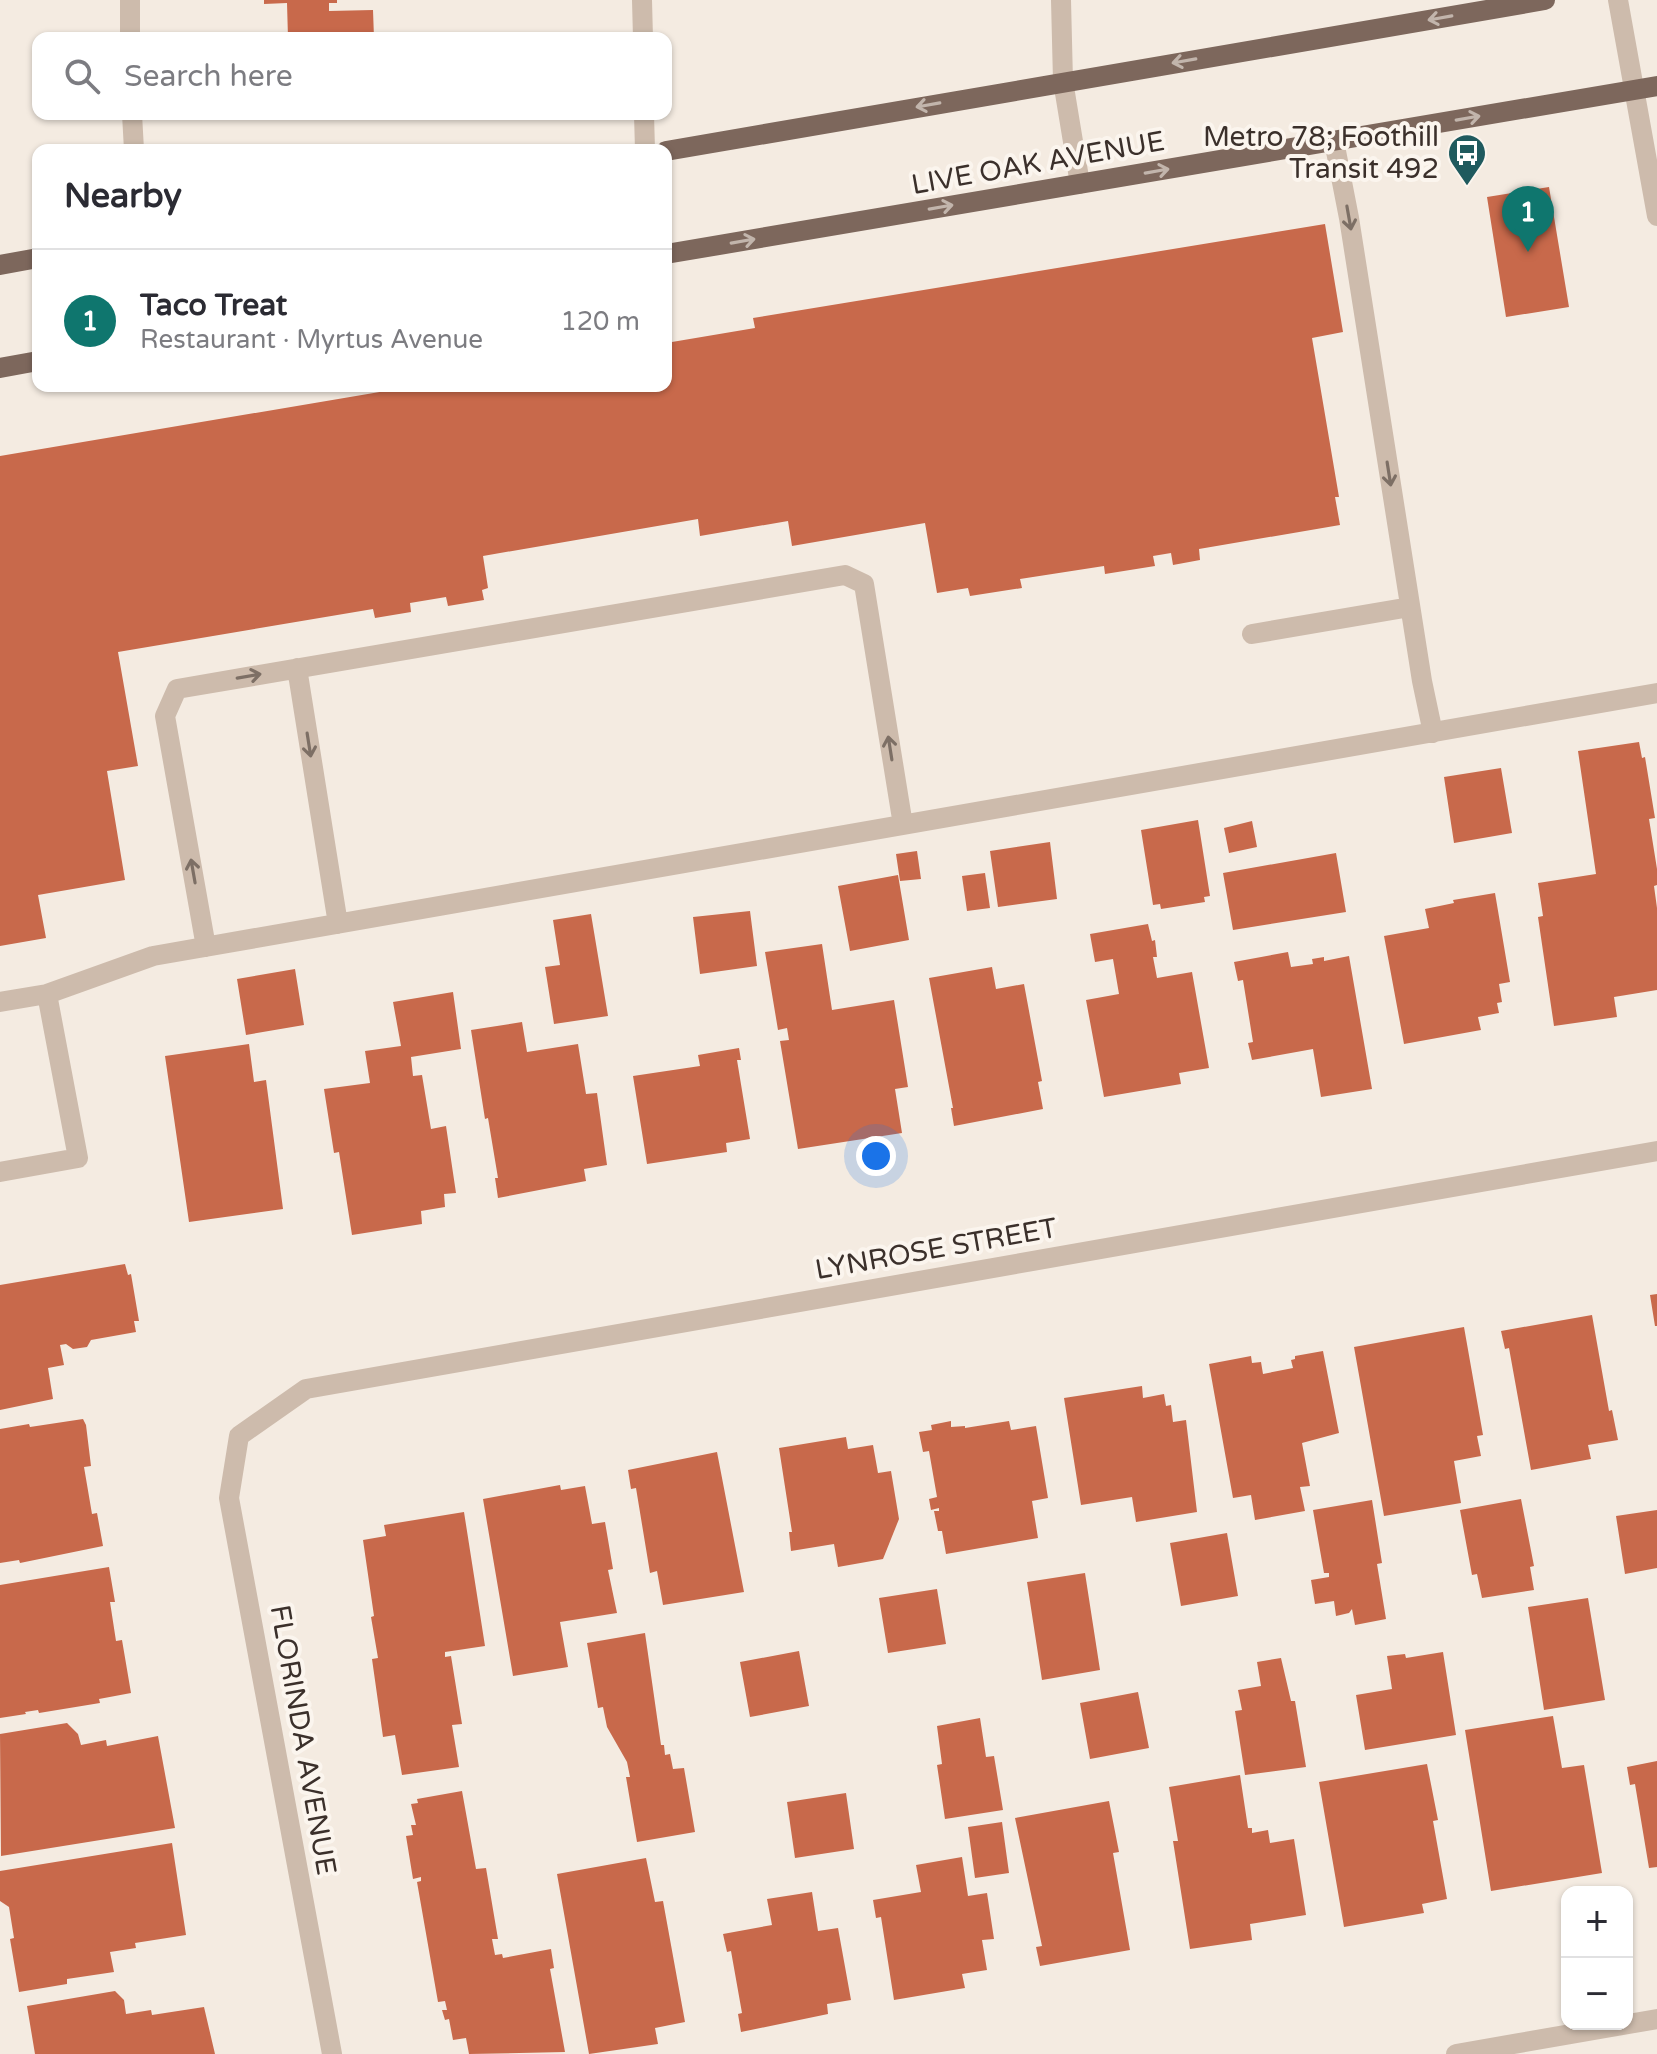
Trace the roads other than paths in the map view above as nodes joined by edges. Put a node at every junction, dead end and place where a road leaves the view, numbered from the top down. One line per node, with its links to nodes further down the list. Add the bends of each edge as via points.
1 (130, 0): 6 (street)
2 (642, 0): 7 (street)
3 (1061, 0): 8 (street)
4 (1545, 0): 8 (main road, one-way to 8)
5 (1618, 0): 10 (street)
6 (130, 32)
7 (643, 32)
8 (1063, 81): 16 (main road, one-way to 16); 17 (street)
9 (1657, 86): 10 (main road, LIVE OAK AVENUE)
10 (1635, 90): 13 (main road, LIVE OAK AVENUE, one-way to 10); 18 (street)
11 (132, 120): 14 (street)
12 (644, 120): 15 (street)
13 (1334, 141): 17 (main road, LIVE OAK AVENUE, one-way to 13); 24 (street, one-way to 24)
14 (134, 144)
15 (645, 144)
16 (672, 150)
17 (1080, 184): 19 (main road, LIVE OAK AVENUE, one-way to 17)
18 (1657, 216)
19 (672, 253)
20 (32, 259): 21 (main road)
21 (0, 265)
22 (32, 362): 23 (main road)
23 (0, 368)
24 (1410, 607): 25 (street); 28 (street)
25 (1252, 634)
26 (297, 668): 29 (street, one-way to 26, via 864,584 845,575); 30 (street, one-way to 30); 31 (street, one-way to 26, via 165,716 177,689)
27 (1657, 693): 28 (street)
28 (1433, 733): 29 (street)
29 (903, 825): 30 (street)
30 (338, 924): 31 (street)
31 (206, 947): 32 (street, via 153,956)
32 (47, 994): 33 (street); 35 (street, via 78,1158)
33 (0, 1002)
34 (1657, 1151): 36 (street, LYNROSE STREET, via 306,1389)
35 (0, 1172)
36 (239, 1436): 38 (street, FLORINDA AVENUE, via 229,1498)
37 (1657, 2019): 39 (street)
38 (332, 2054)
39 (1456, 2054)

